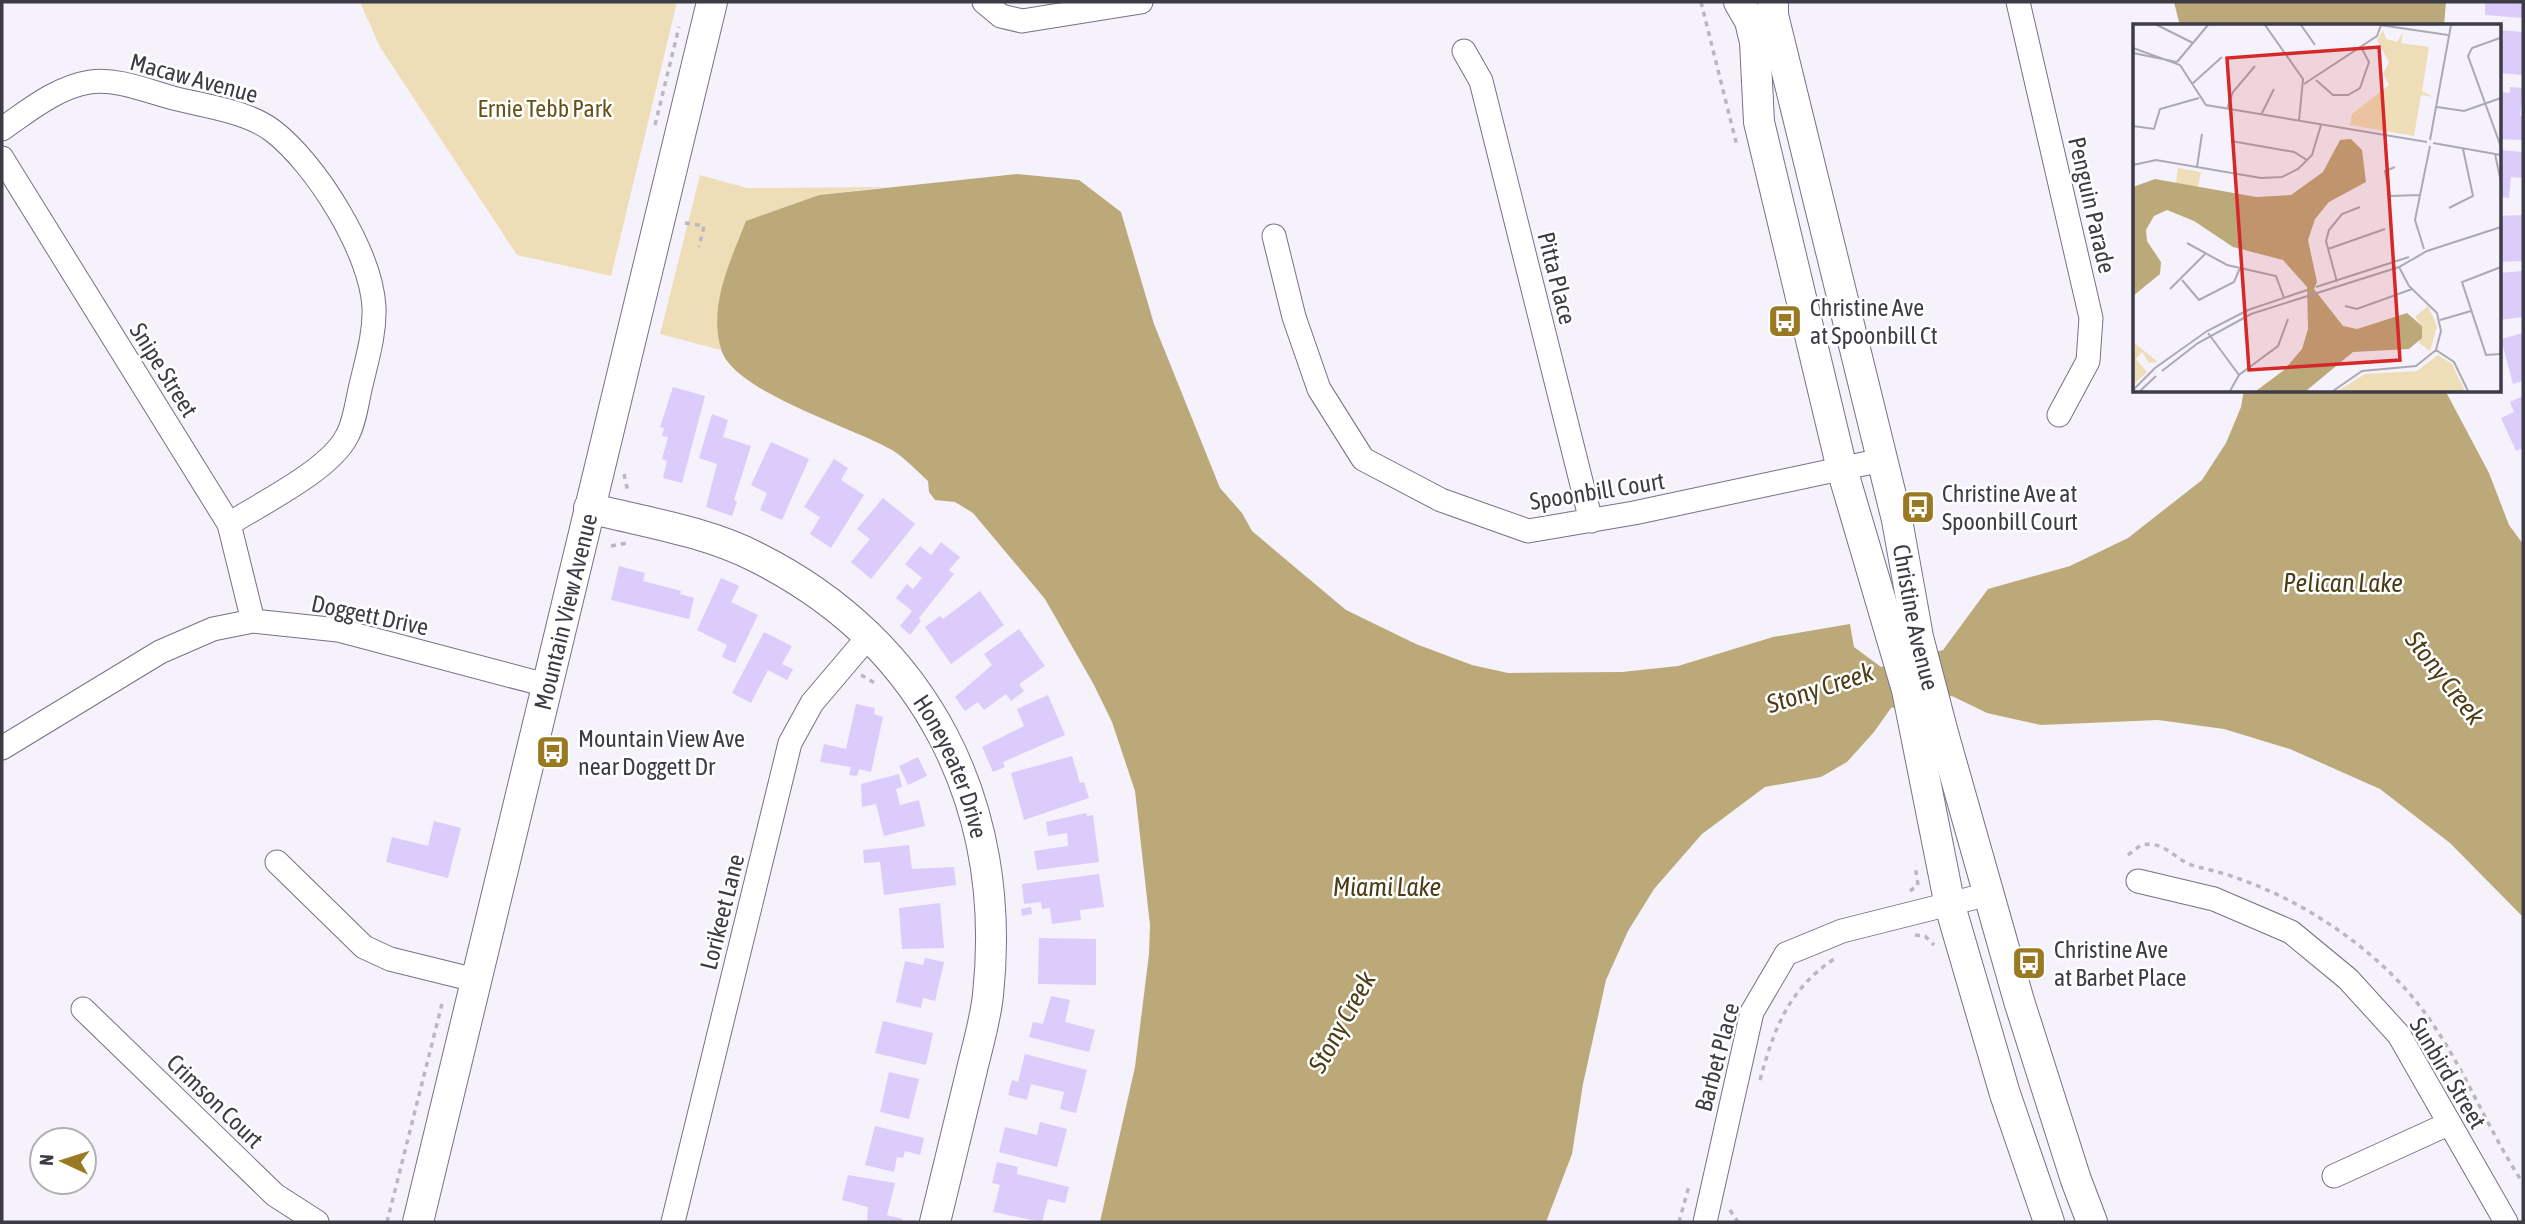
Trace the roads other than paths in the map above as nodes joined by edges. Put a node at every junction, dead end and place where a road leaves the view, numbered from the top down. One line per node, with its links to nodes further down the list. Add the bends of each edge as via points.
1 (712, 2): 14 (street, Mountain View Avenue)
2 (984, 2): 3 (street, via 1001,16 1022,21)
3 (1141, 2)
4 (1739, 2): 13 (street, Christine Avenue, via 1755,42 1759,122)
5 (1773, 2): 12 (street, Christine Avenue)
6 (2018, 2): 11 (street, Penguin Parade, via 2091,317 2088,361)
7 (1464, 51): 15 (street, Pitta Place, via 1481,81)
8 (2, 129): 16 (street, Macaw Avenue, via 52,96 92,82 116,83 207,107 272,130 314,176 344,223 368,276 374,306 372,337 348,436 317,467)
9 (2, 158): 16 (street, Snipe Street)
10 (1274, 236): 15 (street, Spoonbill Court, via 1294,317 1319,389 1363,460 1441,500 1528,531)
11 (2059, 415)
12 (1882, 460): 13 (street, Spoonbill Court); 19 (street, Christine Avenue, via 1897,520)
13 (1842, 469): 15 (street, Spoonbill Court); 19 (street, Christine Avenue)
14 (589, 508): 18 (street, Honeyeater Drive, via 709,538 755,556 825,599); 20 (street, Mountain View Avenue)
15 (1591, 521)
16 (229, 524): 17 (street, Snipe Street)
17 (253, 621): 20 (street, Doggett Drive, via 338,630); 22 (street, Doggett Drive, via 213,629 160,652)
18 (867, 638): 33 (street, Lorikeet Lane, via 811,703 790,743); 34 (street, Honeyeater Drive, via 919,697 953,755 978,824 990,888 988,999)
19 (1906, 640): 21 (street, Christine Avenue)
20 (546, 685): 27 (street, Mountain View Avenue)
21 (1930, 737): 25 (street, Christine Avenue); 26 (street, Christine Avenue)
22 (2, 748)
23 (277, 862): 27 (street, via 364,947 390,959)
24 (2138, 881): 29 (street, Sunbird Street, via 2214,899 2291,932 2348,979 2399,1035)
25 (1989, 894): 26 (street, Barbet Place); 37 (street, Christine Avenue)
26 (1950, 906): 35 (street, Barbet Place, via 1842,931 1786,954 1752,1012); 36 (street, Christine Avenue, via 2005,1094)
27 (475, 981): 32 (street, Mountain View Avenue)
28 (83, 1009): 31 (street, Crimson Court, via 275,1195)
29 (2448, 1124): 30 (street); 38 (street, Sunbird Street)
30 (2334, 1176)
31 (317, 1222)
32 (418, 1222)
33 (673, 1222)
34 (935, 1222)
35 (1705, 1222)
36 (2049, 1222)
37 (2092, 1222)
38 (2506, 1222)

